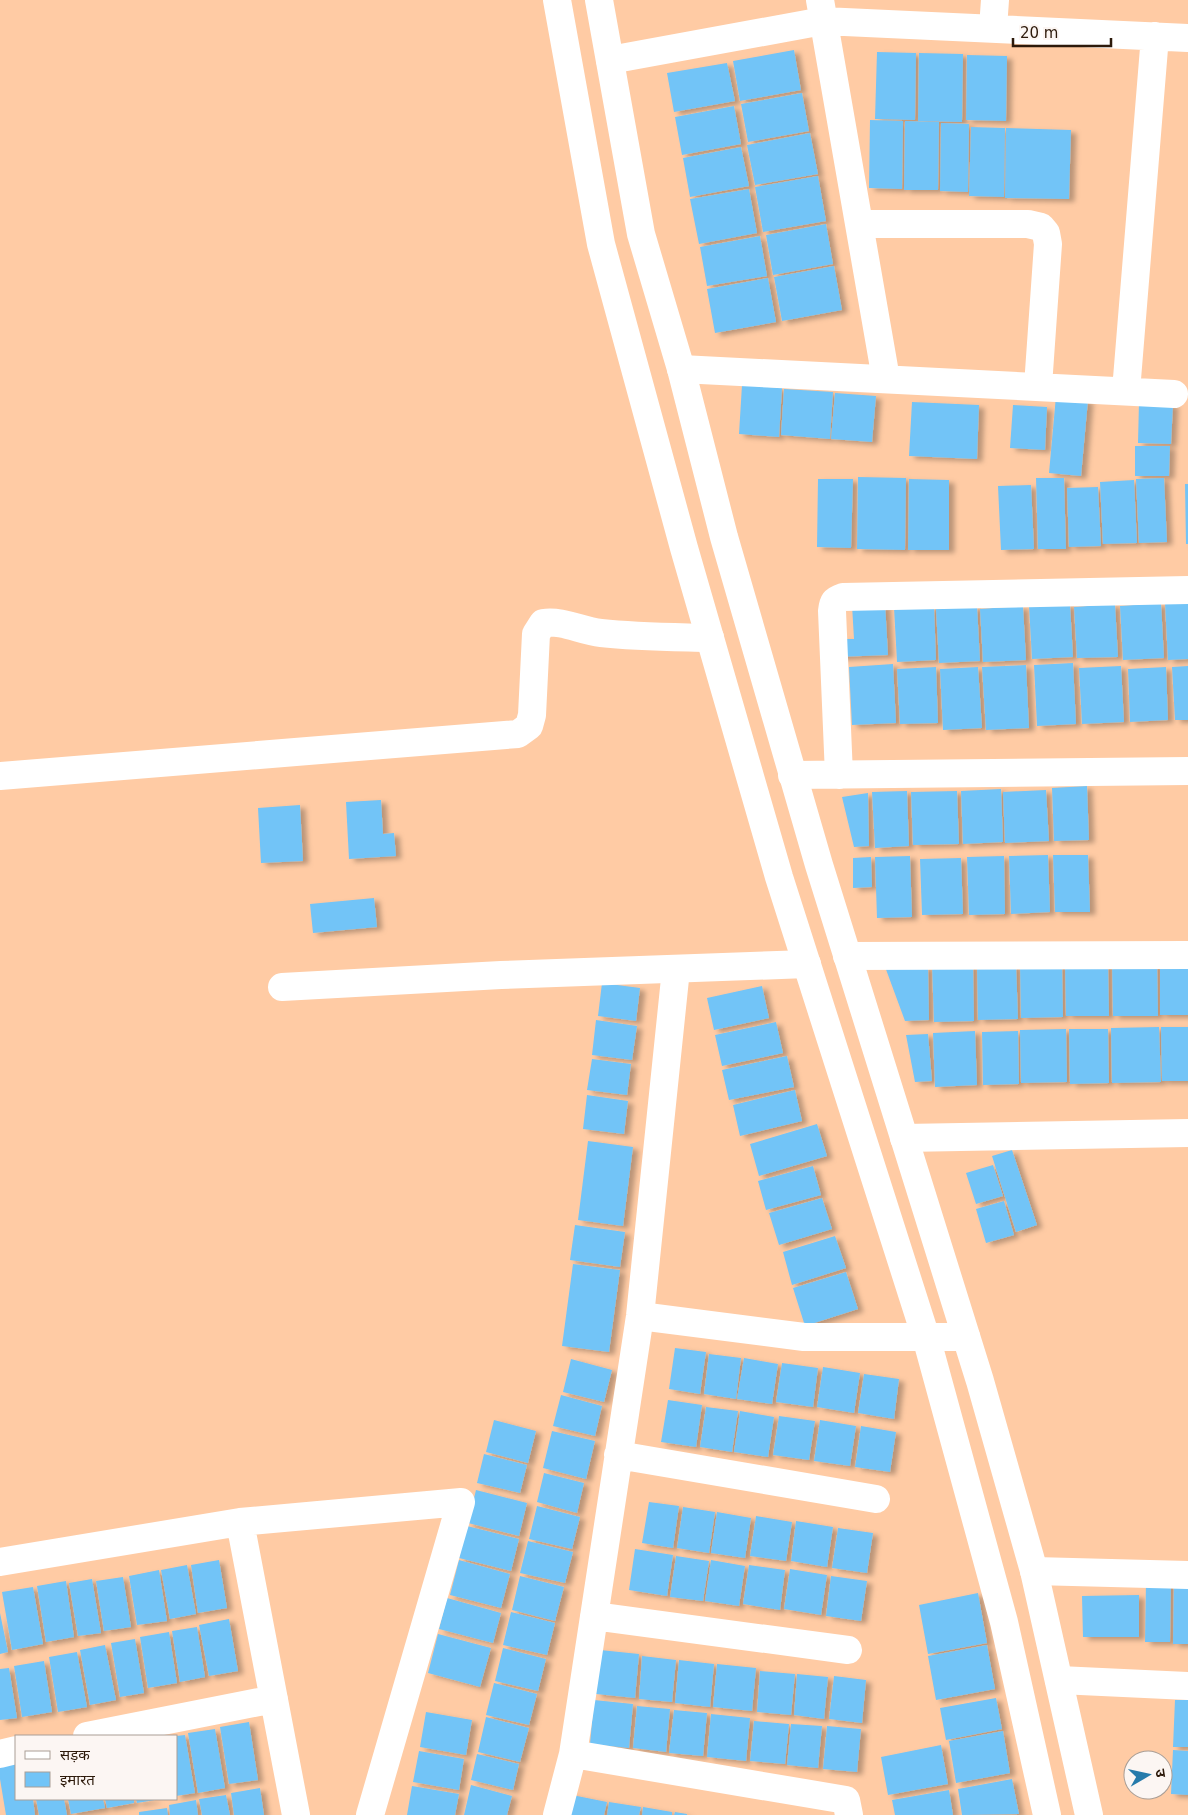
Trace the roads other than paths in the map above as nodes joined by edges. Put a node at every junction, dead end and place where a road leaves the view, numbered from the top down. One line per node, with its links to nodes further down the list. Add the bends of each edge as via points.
1 (557, 0): 16 (street, via 601,244)
2 (599, 0): 8 (street)
3 (995, 0): 5 (street)
4 (822, 10): 5 (street); 8 (street); 9 (street)
5 (993, 28): 6 (street)
6 (1155, 36): 7 (street); 13 (street)
7 (1188, 38)
8 (610, 60): 10 (street, via 641,234)
9 (860, 224): 11 (street); 12 (street, via 1028,224 1041,227 1048,244)
10 (681, 369): 11 (street); 19 (street, via 724,537)
11 (886, 379): 12 (street)
12 (1038, 386): 13 (street)
13 (1126, 391): 14 (street)
14 (1174, 394)
15 (1188, 590): 18 (street, via 836,599 832,612)
16 (710, 638): 20 (street, via 625,636 597,633 555,622 544,624 536,634 532,715 529,726 518,734); 23 (street)
17 (1188, 771): 18 (street)
18 (839, 774): 19 (street)
19 (792, 775): 22 (street)
20 (0, 776)
21 (1188, 955): 22 (street)
22 (847, 956): 27 (street)
23 (807, 964): 24 (street); 29 (street)
24 (676, 969): 25 (street); 28 (street)
25 (282, 987)
26 (1188, 1133): 27 (street)
27 (904, 1138): 30 (street)
28 (640, 1316): 29 (street, via 804,1337); 31 (street)
29 (926, 1337): 30 (street); 50 (street, via 1004,1622)
30 (966, 1337): 35 (street)
31 (618, 1455): 32 (street); 37 (street)
32 (876, 1499)
33 (240, 1522): 34 (street); 41 (street); 47 (street, via 461,1502)
34 (0, 1562)
35 (1034, 1571): 36 (street); 39 (street)
36 (1188, 1575)
37 (594, 1616): 38 (street); 45 (street)
38 (848, 1650)
39 (1059, 1680): 40 (street); 51 (street)
40 (1188, 1686)
41 (274, 1699): 42 (street); 46 (street)
42 (92, 1735)
43 (15, 1750): 44 (street)
44 (0, 1754)
45 (572, 1754): 48 (street); 49 (street, via 846,1800)
46 (296, 1815)
47 (370, 1815)
48 (557, 1815)
49 (849, 1815)
50 (1047, 1815)
51 (1089, 1815)

